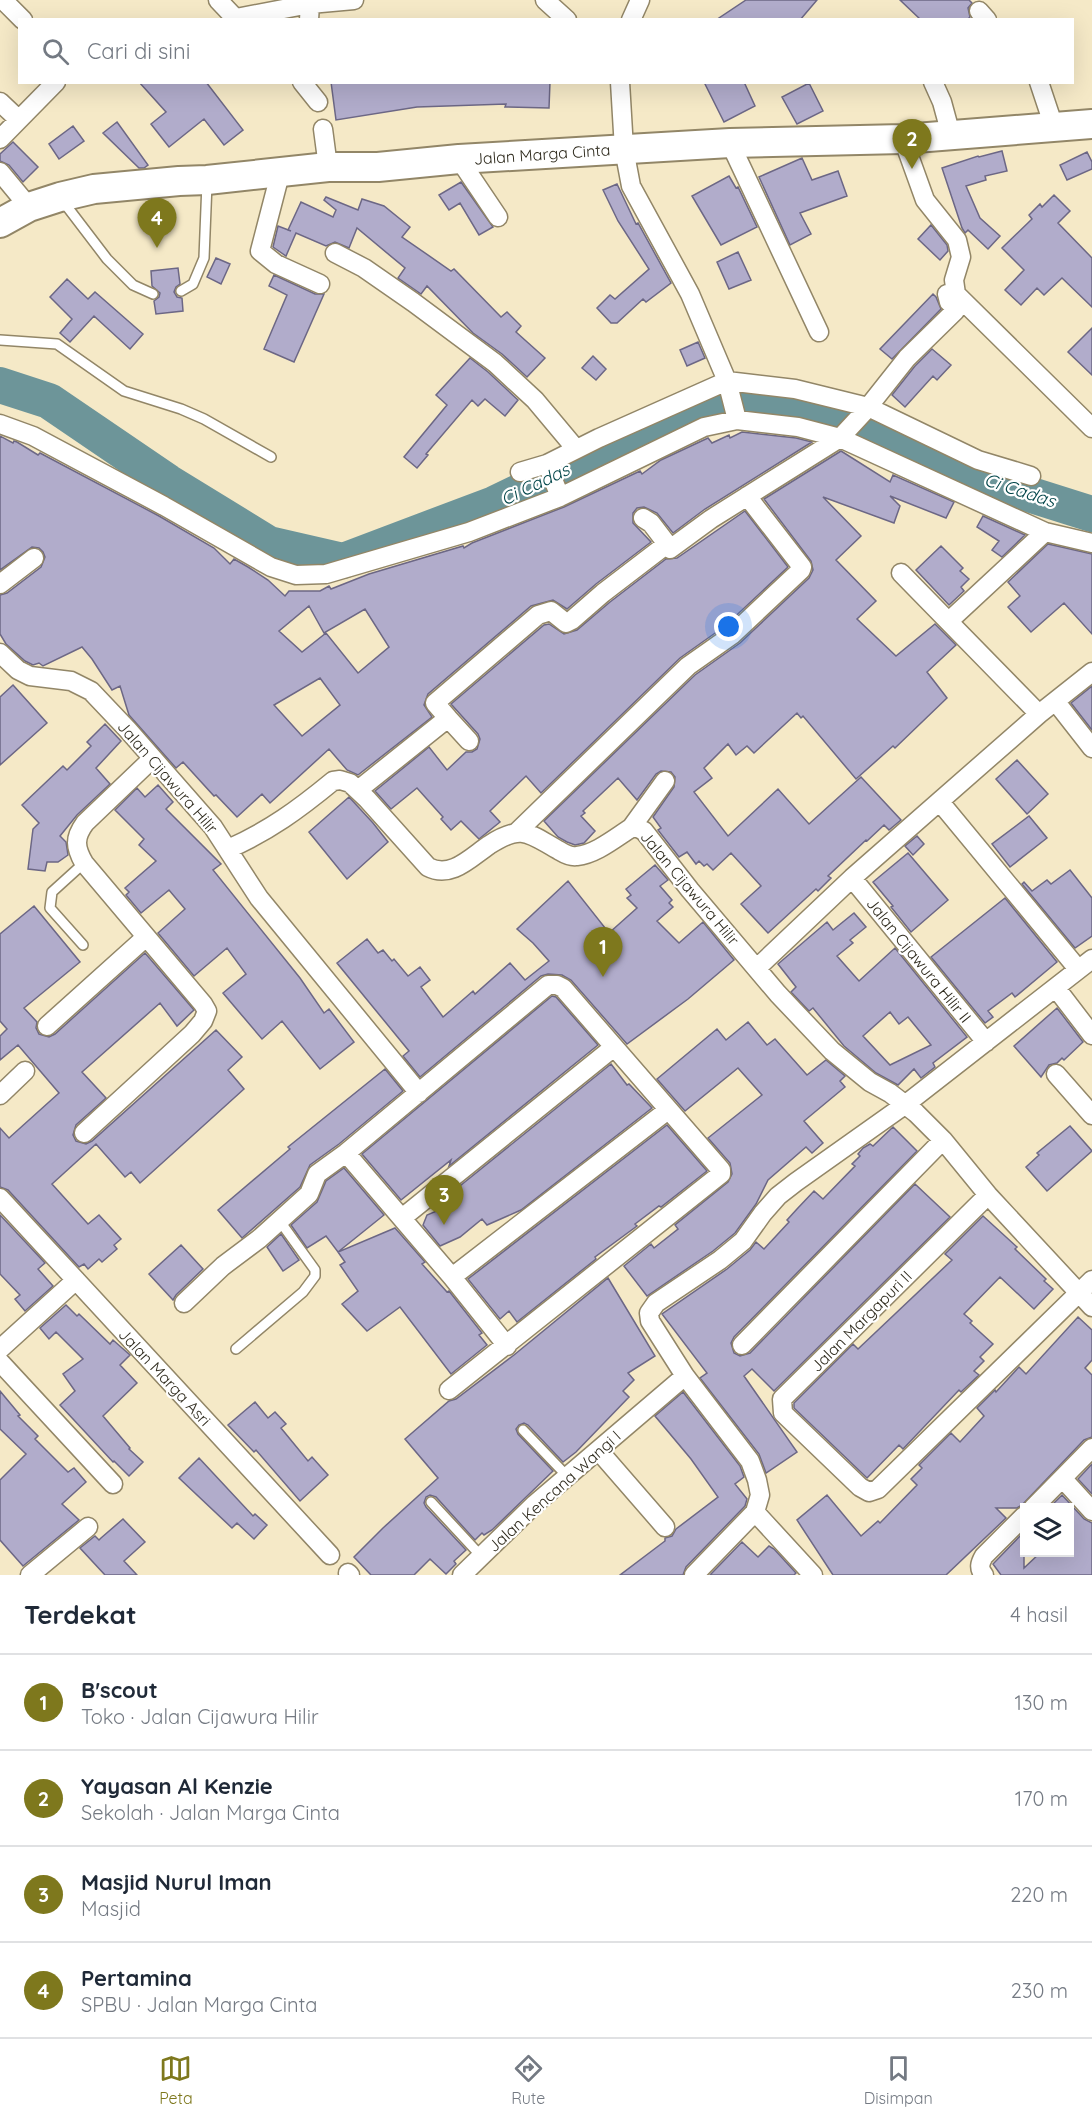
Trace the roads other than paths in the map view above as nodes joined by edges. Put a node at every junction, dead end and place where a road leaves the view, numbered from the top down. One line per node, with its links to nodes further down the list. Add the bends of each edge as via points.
1 (3, 0): 7 (street)
2 (218, 0): 8 (street)
3 (354, 0): 6 (street)
4 (545, 0): 10 (street)
5 (640, 0): 11 (street)
6 (310, 12): 9 (street)
7 (21, 18)
8 (235, 18)
9 (247, 18)
10 (565, 18)
11 (632, 18)
12 (54, 84): 19 (street)
13 (303, 84): 18 (street)
14 (620, 84): 27 (street, via 621,104)
15 (934, 84): 23 (street)
16 (1040, 84): 21 (street)
17 (0, 102): 19 (street)
18 (318, 102)
19 (18, 119): 24 (street)
20 (1092, 124): 21 (main road, Jalan Marga Cinta)
21 (1054, 127): 23 (main road, Jalan Marga Cinta)
22 (323, 129): 29 (street)
23 (951, 135): 25 (main road, Jalan Marga Cinta)
24 (0, 139)
25 (903, 139): 26 (main road, Jalan Marga Cinta); 48 (street, via 925,200 957,240 961,257 954,280 956,294)
26 (730, 143): 27 (main road, Jalan Marga Cinta); 42 (street)
27 (634, 148): 28 (main road, Jalan Marga Cinta); 44 (street, via 631,186 690,294)
28 (459, 159): 29 (main road, Jalan Marga Cinta, via 378,167); 35 (street)
29 (328, 167): 31 (main road, Jalan Marga Cinta)
30 (0, 172): 34 (street)
31 (280, 174): 32 (main road, Jalan Marga Cinta); 38 (street, via 260,251 276,264)
32 (207, 180): 33 (main road, Jalan Marga Cinta, via 94,189); 39 (lane, via 204,258 193,284)
33 (60, 197): 34 (main road, Jalan Marga Cinta); 40 (lane, via 107,259 133,285)
34 (30, 207): 36 (main road, Jalan Marga Cinta)
35 (498, 217)
36 (0, 224)
37 (335, 253): 50 (street, via 364,268 495,363 535,400)
38 (320, 284)
39 (181, 291)
40 (153, 294)
41 (947, 294): 45 (street, via 955,311 907,358)
42 (819, 332)
43 (0, 340): 51 (lane, via 57,344 124,391 196,416)
44 (728, 385): 45 (street, via 795,389); 46 (street); 50 (street)
45 (867, 409): 49 (street); 54 (street, via 978,460)
46 (737, 416): 49 (street); 55 (street, via 704,427)
47 (0, 424): 55 (street, via 33,436 271,567 296,575 326,574 469,532)
48 (1092, 428)
49 (844, 434): 56 (street); 58 (street)
50 (576, 449): 52 (street)
51 (271, 457)
52 (547, 465): 53 (street); 55 (street)
53 (519, 472)
54 (1031, 476)
55 (559, 494)
56 (747, 496): 60 (street, via 670,549); 77 (street, via 801,570 732,635 688,666)
57 (643, 518): 60 (street)
58 (1045, 532): 59 (street); 64 (street)
59 (1092, 543)
60 (666, 544): 69 (street, via 572,620 566,623 550,611 538,615 435,703)
61 (33, 558): 63 (street)
62 (901, 573): 64 (street)
63 (0, 584)
64 (949, 621): 68 (street)
65 (0, 653): 72 (street, Jalan Cijawura Hilir, via 30,676 71,681 91,691)
66 (1092, 672): 67 (street)
67 (1056, 702): 68 (street); 71 (street)
68 (1039, 714): 75 (street)
69 (448, 718): 70 (street); 74 (street)
70 (469, 741)
71 (1092, 748)
72 (152, 759): 78 (street, Jalan Cijawura Hilir); 79 (street, via 77,834)
73 (665, 782): 76 (street)
74 (358, 790): 77 (street, via 436,871 462,865 496,841); 78 (street, Jalan Cijawura Hilir, via 350,783 333,781 291,815)
75 (940, 802): 80 (street); 83 (street)
76 (631, 828): 77 (street, Jalan Cijawura Hilir, via 577,856 564,854 536,836); 84 (street, Jalan Cijawura Hilir, via 644,831)
77 (516, 833)
78 (228, 849): 92 (street, via 259,898)
79 (84, 863): 81 (street); 82 (lane, via 52,892 50,908)
80 (852, 879): 84 (street); 88 (street, Jalan Cijawura Hilir II)
81 (146, 937): 86 (street); 97 (street, via 204,1004 206,1015 192,1034)
82 (83, 945)
83 (1085, 964): 85 (street)
84 (757, 968): 94 (street, Jalan Cijawura Hilir, via 832,1051 870,1082)
85 (1056, 988): 87 (street); 88 (street)
86 (47, 1026)
87 (1092, 1035)
88 (986, 1041): 94 (street)
89 (614, 1047): 92 (street, via 563,988 548,985); 95 (street); 102 (street)
90 (26, 1071): 93 (street)
91 (1056, 1074): 96 (street)
92 (419, 1093): 99 (street)
93 (0, 1095)
94 (906, 1104): 98 (street, Jalan Cijawura Hilir); 115 (street, via 796,1182 771,1204 735,1248 656,1303 649,1313 650,1321)
95 (668, 1110): 104 (street); 111 (street, via 721,1170 718,1177)
96 (1092, 1115)
97 (84, 1133)
98 (943, 1140): 100 (street, Jalan Cijawura Hilir); 110 (street)
99 (346, 1153): 102 (street); 103 (street, via 317,1174 310,1193)
100 (988, 1195): 107 (street, Jalan Cijawura Hilir); 107 (street, Jalan Margapuri II, via 782,1399 783,1413 860,1487 869,1492 878,1489)
101 (0, 1198): 105 (street, Jalan Marga Asri)
102 (402, 1218): 104 (street)
103 (279, 1220): 108 (street); 113 (lane, via 315,1270 315,1276 303,1292)
104 (452, 1277): 111 (street)
105 (76, 1280): 112 (street); 130 (street, Jalan Marga Asri)
106 (1092, 1280): 107 (street)
107 (1078, 1293): 109 (street, Jalan Cijawura Hilir)
108 (184, 1303)
109 (1092, 1307)
110 (742, 1345)
111 (507, 1346): 116 (street)
112 (0, 1349)
113 (236, 1349)
114 (0, 1362): 122 (street)
115 (685, 1376): 119 (street, Jalan Kencana Wangi I); 126 (street, via 750,1461 760,1495)
116 (449, 1390)
117 (522, 1430): 120 (lane)
118 (1092, 1448): 121 (street)
119 (599, 1451): 120 (street, Jalan Kencana Wangi I); 129 (street)
120 (568, 1477): 131 (street, Jalan Kencana Wangi I)
121 (1063, 1479): 124 (street); 125 (street)
122 (112, 1484)
123 (431, 1502): 131 (lane)
124 (1038, 1503)
125 (1092, 1511)
126 (755, 1512): 134 (street); 135 (street)
127 (1020, 1520): 136 (street, via 984,1556 980,1564)
128 (88, 1527): 132 (street)
129 (665, 1527)
130 (330, 1555)
131 (481, 1557): 133 (street, Jalan Kencana Wangi I)
132 (30, 1575)
133 (462, 1575)
134 (694, 1575)
135 (813, 1575)
136 (984, 1575)

